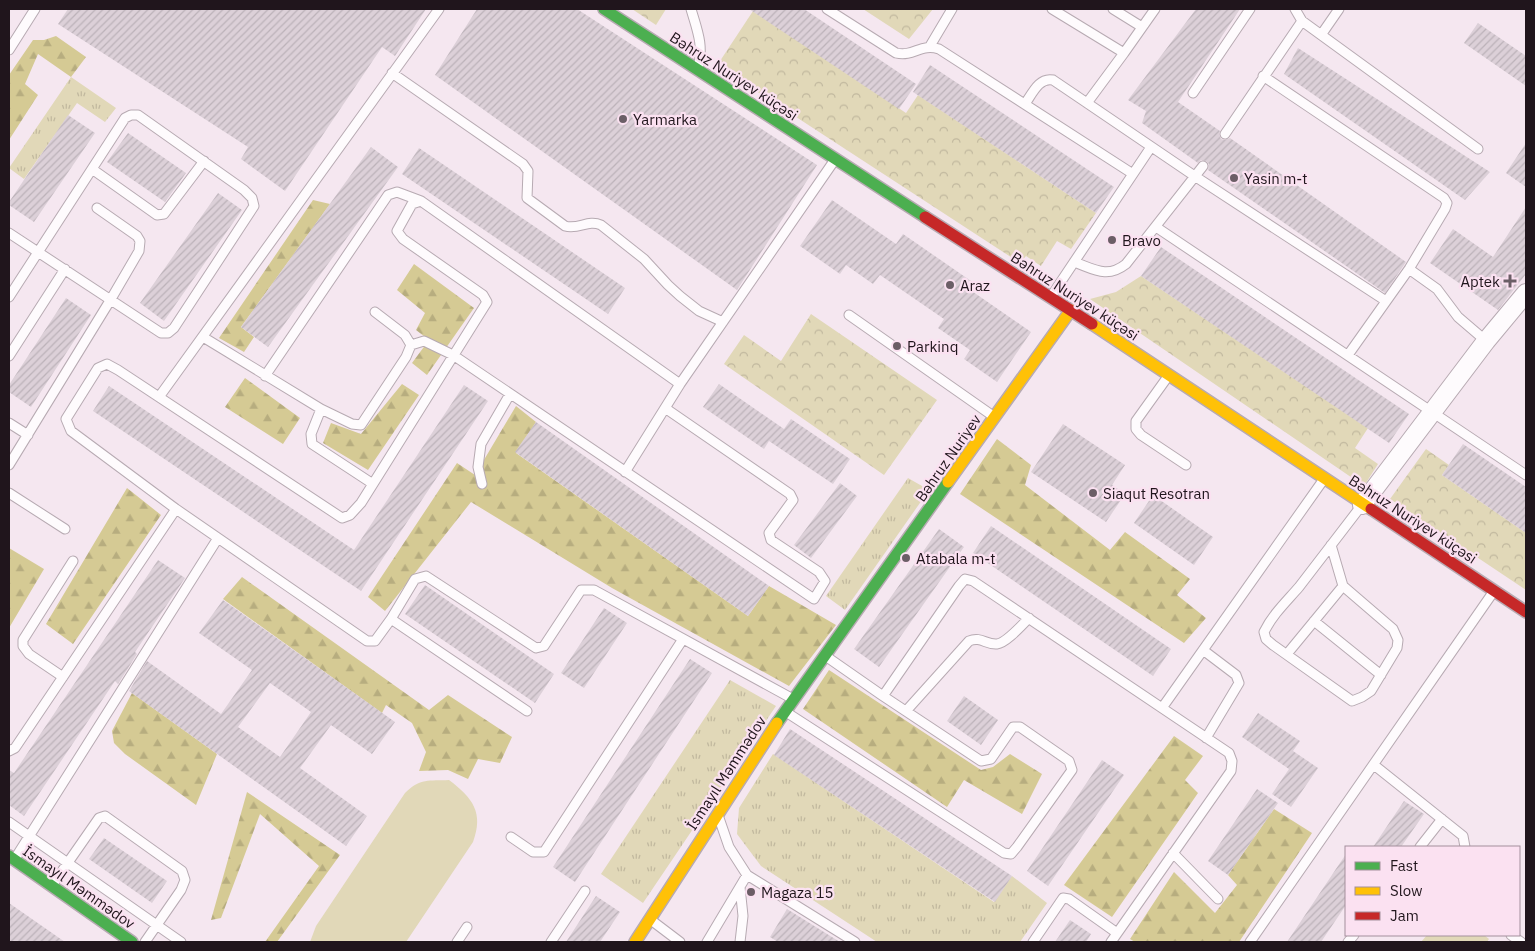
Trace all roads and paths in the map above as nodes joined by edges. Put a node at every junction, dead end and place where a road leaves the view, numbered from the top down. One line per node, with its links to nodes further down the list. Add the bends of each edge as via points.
1 (35, 9): 17 (lane)
2 (439, 9): 20 (lane)
3 (604, 9): 19 (street, Bəhruz Nuriyev küçəsi)
4 (691, 9): 19 (lane, via 701,44)
5 (827, 9): 16 (lane, via 896,53 904,55)
6 (952, 9): 16 (lane)
7 (1052, 9): 18 (lane)
8 (1114, 9): 14 (lane)
9 (1155, 9): 14 (lane)
10 (1250, 9): 22 (lane)
11 (1295, 9): 13 (lane)
12 (1339, 9): 15 (lane)
13 (1302, 21): 15 (lane); 21 (lane)
14 (1142, 28): 18 (lane)
15 (1321, 35): 27 (lane)
16 (930, 46): 24 (lane)
17 (9, 50)
18 (1124, 53): 23 (lane)
19 (698, 70): 28 (street, Bəhruz Nuriyev küçəsi)
20 (392, 74): 50 (lane, via 523,164 528,171 527,198 565,226 571,228 594,222 601,225 644,259 680,296 699,311); 51 (lane)
21 (1263, 76): 25 (lane); 41 (lane, via 1444,198 1446,209)
22 (1193, 93)
23 (1087, 103): 24 (lane, via 1047,78 1040,82); 26 (lane)
24 (1024, 104): 32 (lane)
25 (1224, 134)
26 (1151, 147): 32 (lane); 33 (lane)
27 (1478, 149)
28 (835, 160): 44 (street, Bəhruz Nuriyev küçəsi); 50 (lane)
29 (204, 162): 31 (lane, via 168,210 157,215); 31 (lane, via 138,115 131,115 124,118); 45 (lane, via 244,190 252,198 254,206 174,328 161,333)
30 (1203, 166): 33 (lane)
31 (92, 169): 38 (lane)
32 (1133, 174): 39 (lane)
33 (1196, 177): 36 (lane); 46 (lane)
34 (421, 201): 54 (lane, via 412,204 396,231 402,239 483,295 486,302); 58 (lane, via 398,192 388,195); 59 (lane)
35 (97, 208): 45 (lane, via 140,241 139,251)
36 (1156, 227): 39 (lane, via 1119,270 1105,273); 55 (lane)
37 (9, 233): 38 (lane)
38 (38, 252): 40 (lane); 43 (lane)
39 (1074, 262): 44 (lane)
40 (65, 269): 45 (lane); 56 (lane)
41 (1408, 269): 46 (lane); 52 (lane, via 1437,288 1458,318)
42 (1526, 293): 52 (street)
43 (9, 297)
44 (1050, 297): 47 (street, Bəhruz Nuriyev küçəsi)
45 (111, 300): 67 (lane)
46 (1386, 301): 55 (lane)
47 (1071, 310): 57 (street, Bəhruz Nuriyev küçəsi); 65 (street, Bəhruz Nuriyev)
48 (375, 312): 53 (lane, via 405,335)
49 (849, 315): 65 (lane)
50 (723, 322): 59 (lane)
51 (203, 337): 58 (lane); 61 (lane)
52 (1486, 341): 64 (street)
53 (412, 345): 54 (lane, via 424,341); 63 (lane, via 361,425)
54 (452, 355): 60 (lane); 73 (lane)
55 (1348, 355): 64 (lane)
56 (9, 356)
57 (1169, 375): 69 (lane, via 1136,421 1136,429); 72 (street, Bəhruz Nuriyev küçəsi)
58 (265, 376): 63 (lane)
59 (680, 384): 62 (lane)
60 (510, 394): 70 (lane); 74 (lane, via 482,444 478,467)
61 (159, 397): 73 (lane, via 342,518 356,509); 77 (lane, via 107,364 98,368 66,419 71,430)
62 (665, 408): 70 (lane); 70 (lane, via 790,494 793,500 769,534 771,540 819,572 824,581 814,599)
63 (321, 409): 73 (lane, via 311,434 312,444)
64 (1432, 412): 71 (lane); 76 (street)
65 (995, 417): 88 (street, Bəhruz Nuriyev)
66 (9, 423): 67 (lane)
67 (28, 435): 68 (lane)
68 (9, 465)
69 (1186, 465)
70 (625, 472)
71 (1526, 475)
72 (1324, 478): 76 (street, Bəhruz Nuriyev küçəsi); 90 (lane)
73 (373, 484)
74 (482, 484)
75 (9, 493): 78 (lane)
76 (1362, 504): 80 (lane); 83 (street, Bəhruz Nuriyev küçəsi)
77 (176, 510): 79 (lane); 94 (lane)
78 (65, 529)
79 (218, 538): 86 (lane, via 367,641 375,641); 107 (lane)
80 (1331, 545): 82 (lane); 91 (lane, via 1270,619 1264,632 1266,639)
81 (73, 560): 94 (lane, via 23,640 29,654)
82 (1343, 586): 87 (lane); 93 (lane, via 1396,633 1397,648)
83 (1494, 591): 84 (street, Bəhruz Nuriyev küçəsi); 103 (lane)
84 (1526, 612)
85 (1029, 618): 95 (lane, via 974,580 966,579); 97 (lane); 100 (lane, via 1004,642 996,645 976,638 969,641)
86 (391, 619): 89 (lane, via 415,579 426,576 536,648 544,646 581,590 594,590); 98 (lane)
87 (1314, 621): 91 (lane); 93 (lane)
88 (849, 623): 92 (street, İsmayıl Məmmədov)
89 (683, 639): 96 (lane); 108 (lane, via 544,852 533,852)
90 (1203, 650): 97 (lane); 101 (lane, via 1236,676 1239,683)
91 (1287, 654): 93 (lane, via 1352,701 1371,691)
92 (824, 655): 95 (lane); 96 (street, İsmayıl Məmmədov)
93 (1381, 675)
94 (63, 677): 102 (lane, via 15,748)
95 (882, 696): 100 (lane)
96 (793, 699): 99 (street, İsmayıl Məmmədov)
97 (1162, 708): 101 (lane)
98 (527, 711)
99 (785, 711): 100 (lane, via 1004,854 1011,854 1072,770 1069,761 1020,727 1013,727 991,759 981,761); 104 (street, İsmayıl Məmmədov)
100 (906, 712)
101 (1206, 738): 111 (lane, via 1228,753 1231,771)
102 (9, 751)
103 (1374, 765): 105 (lane); 135 (lane)
104 (717, 813): 114 (lane, via 730,847); 119 (street, İsmayıl Məmmədov)
105 (1442, 819): 109 (lane); 110 (lane, via 1463,836)
106 (9, 822): 107 (lane)
107 (29, 836): 112 (lane); 113 (lane)
108 (511, 837)
109 (1421, 846)
110 (1465, 846)
111 (1174, 853): 118 (lane); 122 (lane)
112 (11, 861): 115 (street, İsmayıl Məmmədov)
113 (68, 863): 115 (lane); 120 (lane); 120 (lane, via 99,818 105,816 182,871 185,880 182,890)
114 (747, 875): 116 (lane); 132 (lane)
115 (52, 886): 123 (street, İsmayıl Məmmədov)
116 (740, 887): 130 (lane); 131 (lane, via 743,916)
117 (585, 891): 127 (lane)
118 (1218, 899)
119 (649, 919): 128 (street, İsmayıl Məmmədov); 129 (lane)
120 (157, 926): 124 (lane); 125 (lane)
121 (467, 926): 126 (lane)
122 (1117, 933): 133 (lane, via 1063,898); 134 (lane)
123 (132, 942)
124 (145, 942)
125 (181, 942)
126 (457, 942)
127 (551, 942)
128 (635, 942)
129 (680, 942)
130 (706, 942)
131 (740, 942)
132 (855, 942)
133 (1033, 942)
134 (1111, 942)
135 (1250, 942)

